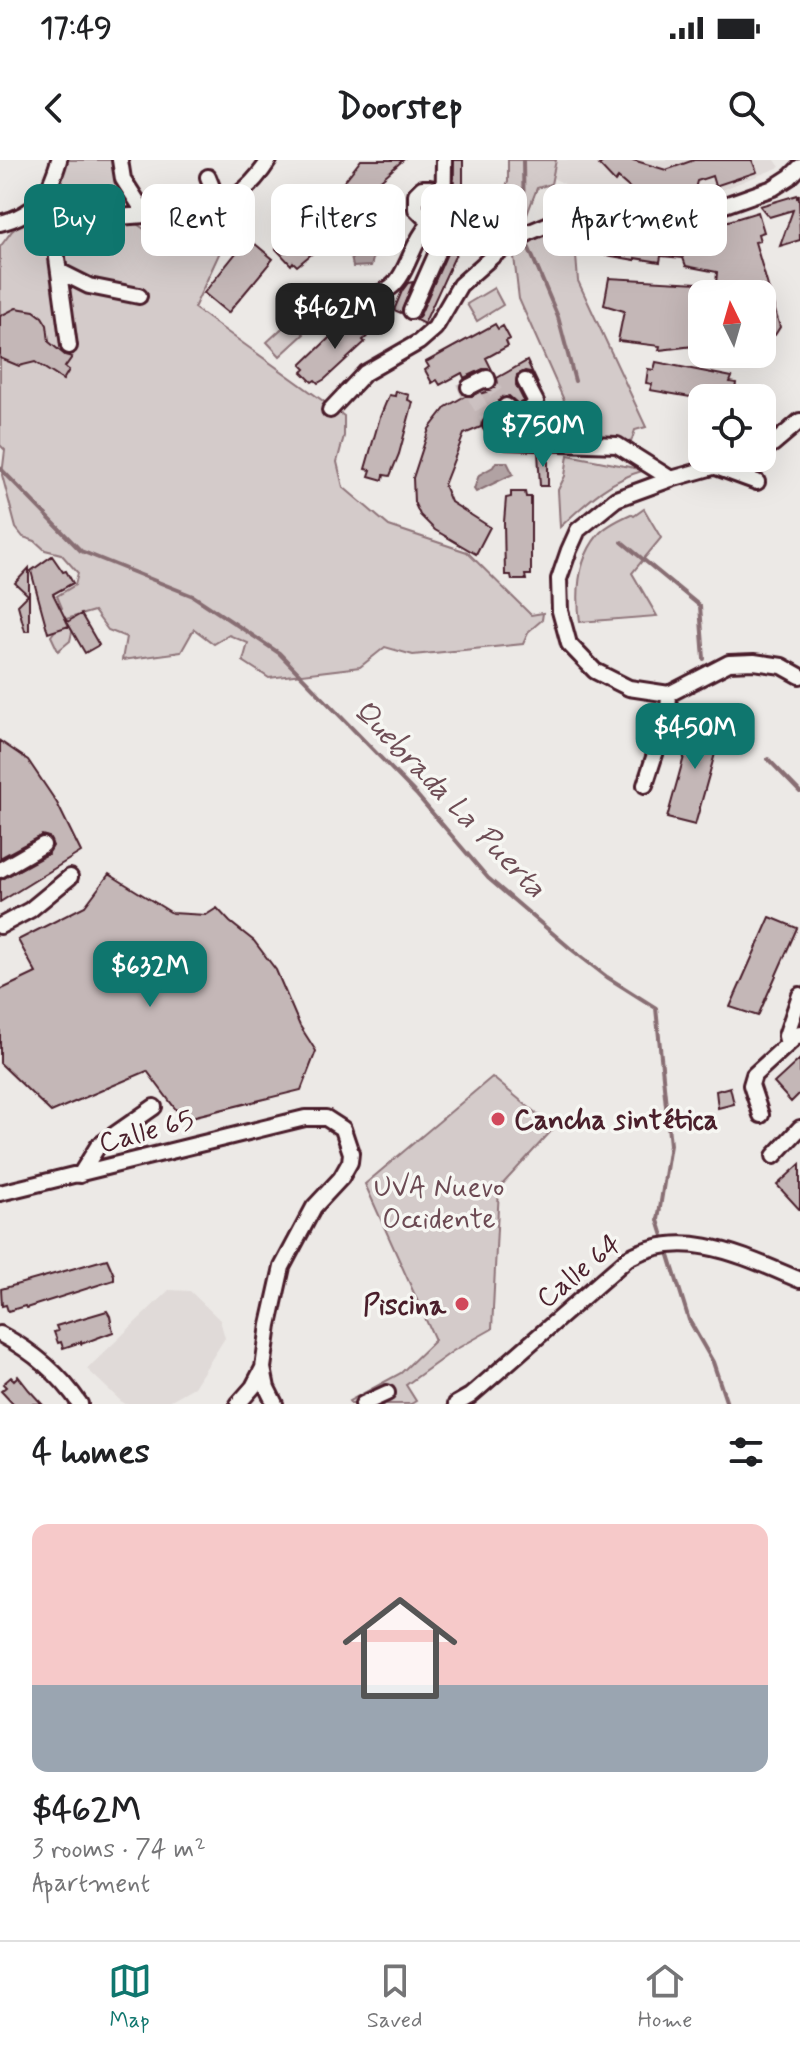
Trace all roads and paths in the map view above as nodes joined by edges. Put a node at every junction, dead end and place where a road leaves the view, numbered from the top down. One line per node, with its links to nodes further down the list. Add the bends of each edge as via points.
1 (59, 160): 15 (street, via 47,194 20,218)
2 (120, 160): 12 (street, via 123,179)
3 (269, 160): 9 (street)
4 (444, 160): 10 (street)
5 (795, 160): 6 (street)
6 (800, 166): 27 (street, via 773,188 722,206 640,215 588,208 530,232 460,285 435,328 365,373)
7 (208, 177): 8 (street)
8 (211, 184)
9 (252, 184)
10 (444, 184)
11 (421, 189): 14 (street, via 416,194)
12 (141, 207)
13 (141, 215): 18 (street, via 68,228 57,246)
14 (421, 215)
15 (0, 223)
16 (421, 233): 21 (street, via 394,286)
17 (435, 256): 20 (street)
18 (59, 271): 19 (street, via 89,286); 22 (street)
19 (139, 296)
20 (411, 311)
21 (313, 315)
22 (69, 346)
23 (488, 381): 25 (street)
24 (525, 381): 26 (street, via 534,407 517,416)
25 (469, 387)
26 (506, 406)
27 (330, 410)
28 (800, 421): 30 (street)
29 (491, 425): 33 (street, via 506,441 617,445)
30 (776, 441)
31 (697, 472): 33 (street)
32 (730, 472): 34 (street)
33 (671, 479): 36 (street, via 627,493 596,513 578,530 559,579 569,644 595,671 629,688)
34 (757, 482)
35 (800, 676): 36 (street, via 782,666 729,663)
36 (669, 694): 37 (street, via 668,714)
37 (645, 785)
38 (43, 845): 39 (street)
39 (0, 870)
40 (70, 877): 41 (street, via 30,910)
41 (0, 926)
42 (800, 995): 44 (street)
43 (800, 1033): 44 (street)
44 (788, 1044): 46 (street, via 754,1075 751,1085)
45 (154, 1107): 49 (street, via 98,1146)
46 (761, 1115)
47 (800, 1128): 48 (street)
48 (774, 1156)
49 (80, 1175): 50 (street, Calle 65); 53 (street, Calle 65, via 305,1118 326,1118 343,1129 350,1162 314,1207 282,1267)
50 (0, 1193)
51 (800, 1280): 59 (street, Calle 64, via 690,1242 646,1248)
52 (0, 1334): 55 (street, via 43,1362)
53 (263, 1368): 56 (street); 57 (street)
54 (387, 1393): 58 (street)
55 (80, 1404)
56 (238, 1404)
57 (275, 1404)
58 (363, 1404)
59 (456, 1404)

